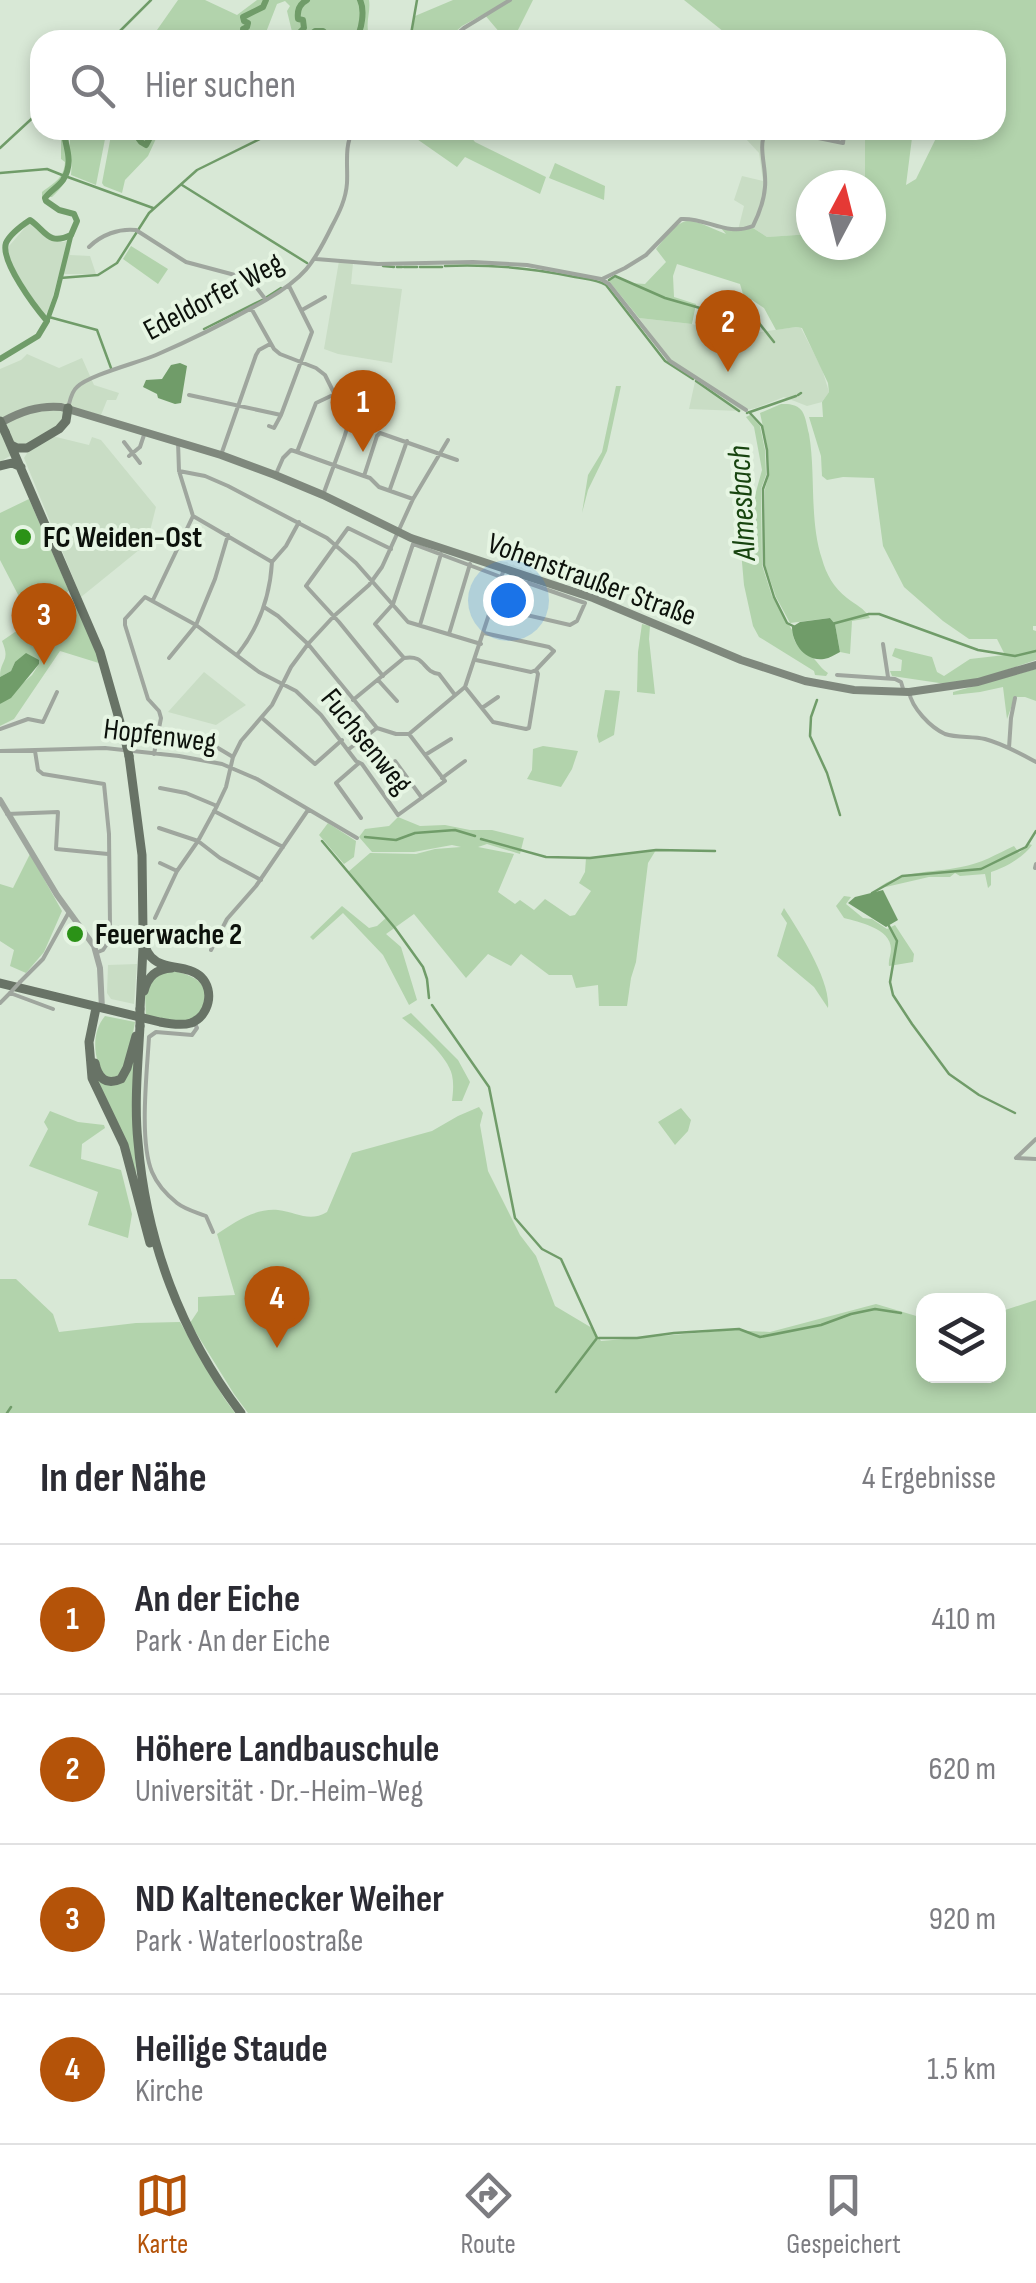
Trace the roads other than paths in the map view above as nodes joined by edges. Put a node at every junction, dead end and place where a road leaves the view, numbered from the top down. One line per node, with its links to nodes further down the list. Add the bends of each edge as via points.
1 (510, 0): 2 (street)
2 (462, 30)
3 (348, 140): 6 (street, Edeldorfer Weg, via 342,205)
4 (762, 140): 7 (street, via 766,185 754,226 725,230 680,219 646,255)
5 (90, 247): 10 (street, via 113,232 138,231 186,262 250,279)
6 (316, 259): 7 (street, via 527,265); 8 (street, Edeldorfer Weg)
7 (602, 278): 19 (street, via 670,360)
8 (289, 286): 10 (street, Edeldorfer Weg); 12 (street)
9 (326, 298): 12 (street)
10 (266, 300): 11 (street, Edeldorfer Weg)
11 (250, 308): 13 (street); 18 (street, Edeldorfer Weg, via 84,383)
12 (302, 310): 14 (street, via 312,332)
13 (270, 344): 14 (street); 17 (street, via 259,350)
14 (301, 362): 15 (street, via 324,375); 20 (street)
15 (335, 394): 30 (street, via 316,403); 37 (street, via 348,425)
16 (189, 395): 17 (street)
17 (238, 405): 20 (street); 33 (street)
18 (68, 408): 21 (main road, Vohenstraußer Straße, via 36,408); 23 (main road, Vohenstraußer Straße); 29 (main road, via 59,430)
19 (746, 410)
20 (281, 415): 22 (street)
21 (4, 424): 28 (main road)
22 (274, 428)
23 (145, 432): 27 (main road, Vohenstraußer Straße); 32 (street)
24 (448, 440): 31 (street)
25 (406, 441): 31 (street); 41 (street, via 379,434); 42 (street)
26 (124, 442): 32 (street)
27 (178, 442): 33 (main road, Vohenstraußer Straße); 39 (street)
28 (10, 444): 29 (main road); 36 (main road); 38 (main road)
29 (27, 448): 38 (main road)
30 (297, 452): 37 (street); 40 (street, via 291,450)
31 (439, 452): 34 (street); 44 (street)
32 (130, 454): 35 (street)
33 (220, 455): 40 (main road, Vohenstraußer Straße)
34 (457, 460)
35 (140, 463)
36 (2, 466): 38 (main road)
37 (334, 466): 41 (street); 43 (street)
38 (22, 468): 124 (main road, via 100,652 128,752 142,856)
39 (179, 471): 45 (street); 46 (street, via 205,476)
40 (275, 475): 43 (main road, Vohenstraußer Straße)
41 (364, 476): 42 (street)
42 (390, 490): 44 (street)
43 (323, 495): 47 (main road, Vohenstraußer Straße)
44 (413, 499): 47 (street)
45 (193, 516): 48 (street); 56 (street)
46 (299, 522): 49 (street); 52 (street)
47 (398, 532): 50 (street); 54 (main road, Vohenstraußer Straße)
48 (228, 535): 52 (street); 61 (street)
49 (336, 544): 50 (street, via 348,528); 55 (street); 60 (street, via 306,586)
50 (391, 549): 55 (street)
51 (441, 554): 53 (street, Vohenstraußer Straße); 57 (street, Vohenstraußer Straße, via 412,544); 62 (street)
52 (272, 562): 58 (street)
53 (470, 564): 54 (street, Vohenstraußer Straße); 64 (street)
54 (503, 574): 59 (street); 59 (street, Vohenstraußer Straße, via 585,603 570,625); 80 (main road, Vohenstraußer Straße, via 633,613 777,674 854,690)
55 (372, 581): 57 (street); 60 (street)
56 (153, 600): 61 (street, Fuchsenweg); 90 (street, via 145,597 125,625 148,699 159,711)
57 (394, 604): 62 (street, via 408,622); 70 (street, via 375,624)
58 (264, 606): 65 (street); 68 (street)
59 (492, 606): 63 (street)
60 (334, 616): 65 (street); 76 (street)
61 (196, 625): 68 (street, Fuchsenweg); 69 (street)
62 (420, 625): 64 (street)
63 (484, 633): 66 (street); 73 (street, via 554,650)
64 (449, 634): 66 (street)
65 (308, 644): 77 (street); 84 (street)
66 (480, 644): 71 (street)
67 (883, 644): 75 (street)
68 (237, 656): 77 (street, Fuchsenweg)
69 (169, 658)
70 (404, 658): 76 (street); 81 (street, via 419,658)
71 (476, 660): 73 (street); 78 (street)
72 (1036, 665): 80 (main road, Vohenstraußer Straße)
73 (536, 670): 86 (street, via 529,728 493,722)
74 (838, 675): 75 (street)
75 (888, 677): 80 (street, via 902,682)
76 (381, 678): 84 (street); 85 (street)
77 (283, 683): 87 (street); 93 (street, Fuchsenweg)
78 (466, 687): 81 (street); 86 (street)
79 (58, 692): 89 (street, via 43,722 28,719)
80 (906, 692): 94 (street, via 944,734)
81 (455, 695): 91 (street)
82 (498, 697): 86 (street)
83 (1016, 698): 94 (street)
84 (353, 700): 88 (street)
85 (397, 701)
86 (482, 708)
87 (262, 718): 93 (street, via 315,764); 100 (street)
88 (378, 728): 91 (street); 95 (street)
89 (0, 729)
90 (159, 732): 98 (street); 100 (street)
91 (409, 734): 99 (street, Fuchsenweg)
92 (450, 739): 99 (street)
93 (342, 740): 95 (street, Fuchsenweg)
94 (1009, 748): 103 (street)
95 (350, 749): 104 (street, Fuchsenweg)
96 (0, 751): 97 (street, Hopfenweg)
97 (35, 752): 98 (street, Hopfenweg, via 105,748); 118 (street, via 43,774 104,784)
98 (154, 754): 105 (street, Hopfenweg)
99 (425, 755): 106 (street, Fuchsenweg)
100 (233, 757): 105 (street)
101 (396, 761): 108 (street)
102 (465, 762): 106 (street)
103 (1036, 762)
104 (359, 763): 108 (street, Fuchsenweg, via 398,814); 113 (street, via 336,783)
105 (230, 766): 110 (street); 111 (street, Hopfenweg)
106 (442, 778): 108 (street, Fuchsenweg)
107 (160, 788): 110 (street)
108 (422, 798)
109 (0, 800): 112 (street)
110 (216, 808): 116 (street); 117 (street)
111 (308, 809): 115 (street, Hopfenweg); 117 (street)
112 (7, 814): 118 (street, via 58,812 56,850); 122 (street)
113 (361, 818)
114 (158, 828): 116 (street)
115 (357, 838)
116 (198, 841): 120 (street); 121 (street)
117 (283, 848): 121 (street)
118 (108, 854): 126 (street, via 108,939)
119 (160, 863): 120 (street)
120 (176, 871): 123 (street)
121 (261, 880): 125 (street)
122 (69, 912): 126 (street); 129 (street, bridge, via 43,959)
123 (155, 918)
124 (143, 927): 127 (main road, via 150,956); 133 (main road)
125 (211, 950)
126 (96, 952): 132 (street)
127 (180, 968): 133 (main road, via 152,975); 135 (main road, via 197,974 208,990 207,1008)
128 (0, 983): 131 (main road)
129 (10, 993): 130 (street); 134 (street)
130 (1, 1000)
131 (74, 1002): 132 (main road); 136 (main road)
132 (100, 1005): 135 (main road, via 175,1024); 136 (main road); 137 (main road, via 94,1056 104,1080 124,1076)
133 (141, 1006): 137 (main road, bridge)
134 (54, 1009)
135 (194, 1022): 140 (street, via 192,1035 150,1035 147,1148 161,1187 178,1204 206,1216)
136 (92, 1023): 141 (main road, via 92,1078 124,1145 146,1232)
137 (140, 1028): 141 (main road, via 139,1153)
138 (1036, 1138): 139 (street, via 1016,1158)
139 (1036, 1158)
140 (213, 1232)
141 (164, 1272): 142 (main road, via 204,1359)
142 (241, 1413)

